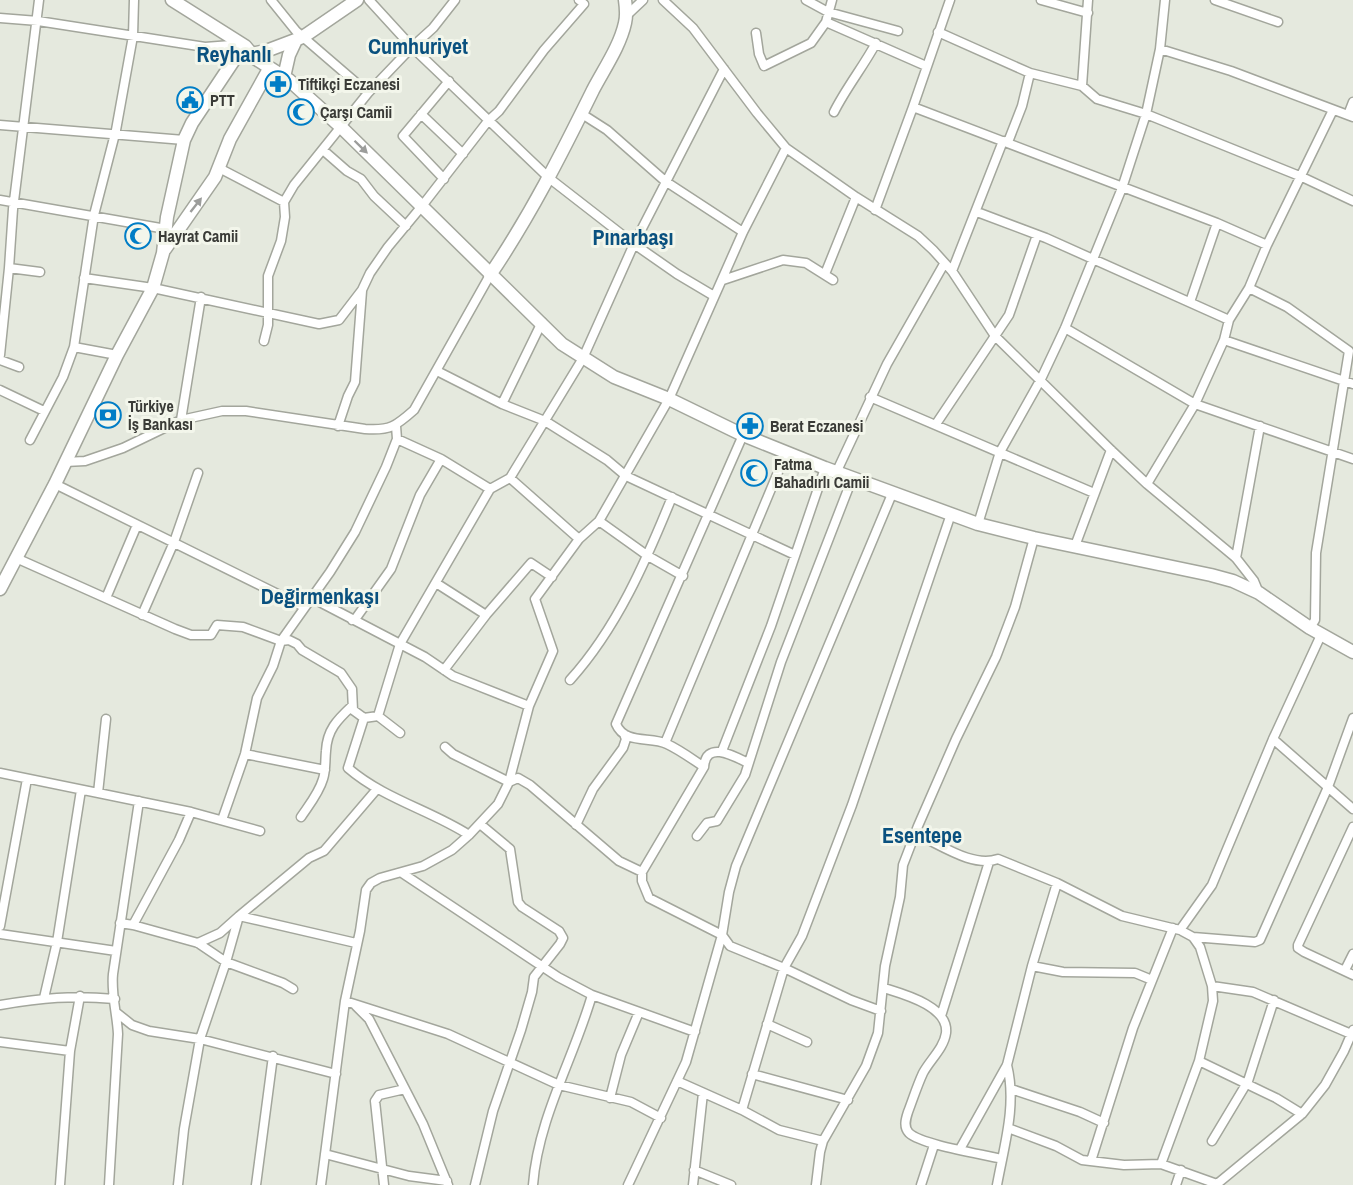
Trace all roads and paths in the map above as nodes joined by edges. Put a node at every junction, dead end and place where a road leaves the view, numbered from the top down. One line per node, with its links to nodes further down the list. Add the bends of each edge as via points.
1 (39, 0): 23 (street)
2 (134, 0): 29 (street)
3 (172, 0): 32 (main road)
4 (271, 0): 30 (street)
5 (357, 0): 30 (main road)
6 (369, 0): 33 (street)
7 (455, 0): 33 (street)
8 (579, 0): 52 (street, via 584,4)
9 (625, 0): 21 (main road)
10 (643, 0): 21 (street)
11 (663, 0): 38 (street, via 693,28)
12 (806, 0): 19 (street)
13 (832, 0): 19 (street)
14 (950, 0): 27 (street)
15 (1041, 0): 20 (street)
16 (1088, 0): 20 (street)
17 (1165, 0): 34 (street)
18 (1215, 0): 25 (street)
19 (828, 12): 24 (street); 26 (street)
20 (1088, 13): 42 (street)
21 (626, 16): 49 (main road)
22 (0, 18): 23 (street)
23 (38, 21): 29 (street); 54 (street)
24 (826, 22): 28 (street, via 811,43 764,66); 31 (street)
25 (1278, 22)
26 (898, 31)
27 (938, 32): 36 (street); 39 (street)
28 (756, 33)
29 (133, 36): 32 (street, via 205,47); 56 (street)
30 (300, 39): 35 (main road); 40 (main road, via 289,55); 43 (street)
31 (876, 43): 36 (street); 47 (street)
32 (231, 46): 35 (main road); 35 (main road, via 245,46); 57 (main road)
33 (412, 47): 41 (street); 43 (street)
34 (1160, 49): 46 (street); 50 (street)
35 (251, 53): 37 (main road)
36 (926, 66): 45 (street)
37 (269, 69): 40 (main road); 62 (main road, via 230,139)
38 (724, 69): 59 (street); 66 (street)
39 (1030, 73): 42 (street); 58 (street, via 1008,142)
40 (284, 77): 55 (main road)
41 (449, 81): 48 (street); 52 (street)
42 (1082, 86): 50 (street, via 1097,99)
43 (368, 93): 55 (street)
44 (1353, 102): 51 (street)
45 (913, 107): 58 (street); 74 (street)
46 (1333, 110): 51 (street); 63 (street)
47 (834, 112)
48 (421, 114): 61 (street); 64 (street, via 403,136)
49 (582, 114): 65 (main road); 66 (street, via 607,130)
50 (1146, 114): 63 (street); 67 (street)
51 (1351, 116)
52 (488, 121): 61 (street); 65 (street)
53 (0, 125): 54 (street)
54 (23, 127): 56 (street); 71 (street)
55 (341, 127): 60 (street); 73 (main road, one-way to 73)
56 (114, 134): 57 (street); 76 (street)
57 (184, 140): 79 (main road)
58 (1003, 141): 67 (street); 75 (street)
59 (786, 148): 68 (street); 80 (street)
60 (323, 150): 72 (street); 78 (street, via 361,179)
61 (463, 154): 64 (street)
62 (219, 168): 72 (street); 84 (main road, one-way to 62)
63 (1302, 177): 70 (street); 83 (street)
64 (444, 178): 73 (street)
65 (549, 178): 82 (street); 91 (main road)
66 (665, 181): 80 (street); 82 (street)
67 (1122, 188): 77 (street); 85 (street)
68 (856, 197): 74 (street); 90 (street)
69 (0, 200): 71 (street)
70 (1353, 201)
71 (13, 202): 76 (street); 87 (street)
72 (284, 202): 101 (street, via 281,241 268,276)
73 (422, 206): 78 (street); 91 (main road)
74 (875, 210): 86 (street, via 918,236)
75 (977, 212): 81 (street); 89 (street)
76 (94, 215): 79 (street); 92 (street)
77 (1216, 223): 83 (street); 100 (street)
78 (406, 226): 97 (street, via 370,273)
79 (166, 229): 84 (main road)
80 (743, 232): 93 (street)
81 (1036, 234): 85 (street); 106 (street, via 1009,315)
82 (634, 244): 98 (street); 112 (street)
83 (1267, 245): 96 (street)
84 (163, 253): 95 (main road)
85 (1094, 259): 100 (street); 104 (street)
86 (944, 264): 89 (street); 120 (street)
87 (9, 268): 88 (street); 105 (street)
88 (40, 272)
89 (952, 272): 106 (street)
90 (825, 274): 93 (street, via 806,262 783,260); 94 (street)
91 (490, 275): 103 (main road); 115 (street)
92 (84, 278): 95 (street); 109 (street)
93 (723, 280): 98 (street)
94 (834, 280)
95 (153, 288): 99 (street); 111 (main road)
96 (1249, 288): 102 (street); 117 (street, via 1287,307 1349,351)
97 (362, 290): 101 (street, via 339,320 319,324); 128 (street, via 355,382)
98 (714, 296): 121 (street)
99 (201, 297): 101 (street); 125 (street)
100 (1190, 302): 102 (street)
101 (267, 314): 108 (street)
102 (1229, 320): 107 (street)
103 (542, 322): 112 (main road, via 562,344); 122 (street)
104 (1065, 328): 116 (street); 123 (street)
105 (1, 331): 110 (street)
106 (995, 336): 116 (street); 127 (street)
107 (1224, 340): 117 (street); 123 (street)
108 (264, 341)
109 (74, 347): 111 (street); 124 (street)
110 (0, 355)
111 (117, 355): 140 (main road)
112 (583, 358): 121 (main road, via 614,377); 126 (street)
113 (0, 360): 114 (street)
114 (19, 367)
115 (437, 371): 122 (street); 129 (street, via 414,410)
116 (1041, 379): 134 (street); 135 (street)
117 (1343, 381): 118 (street); 136 (street)
118 (1353, 384)
119 (0, 390): 124 (street)
120 (870, 397): 127 (street); 141 (street)
121 (669, 399): 131 (main road); 143 (street)
122 (502, 404): 126 (street)
123 (1195, 404): 130 (street); 147 (street)
124 (44, 411): 133 (street)
125 (181, 420): 128 (street, via 222,411 246,411); 140 (street, via 123,448 85,461)
126 (544, 421): 143 (street); 144 (street)
127 (936, 424): 135 (street)
128 (338, 426): 129 (street, via 382,430)
129 (396, 426): 132 (street)
130 (1260, 426): 136 (street); 165 (street)
131 (743, 435): 137 (main road); 152 (street)
132 (398, 439): 138 (street); 172 (street, via 355,532)
133 (30, 440)
134 (1111, 450): 147 (street); 149 (street)
135 (1000, 452): 149 (street); 155 (street)
136 (1331, 452): 139 (street); 177 (street, via 1316,553 1315,620)
137 (786, 453): 141 (main road); 157 (street)
138 (441, 459): 148 (street); 176 (street, via 420,495 391,569)
139 (1353, 459)
140 (65, 462): 146 (main road)
141 (830, 471): 145 (main road); 162 (street)
142 (198, 473): 160 (street)
143 (626, 476): 151 (street); 154 (street)
144 (510, 478): 148 (street); 159 (street)
145 (852, 479): 150 (main road); 197 (street, via 781,662)
146 (55, 484): 156 (street); 164 (main road)
147 (1148, 484): 165 (street)
148 (490, 489): 168 (street)
149 (1094, 493): 161 (street)
150 (892, 494): 153 (main road); 229 (street, via 736,866)
151 (672, 498): 152 (street); 163 (street)
152 (707, 514): 157 (street); 166 (street)
153 (951, 514): 155 (main road); 239 (street, via 852,805 802,936)
154 (599, 521): 159 (street); 163 (street)
155 (978, 524): 158 (main road)
156 (137, 525): 160 (street); 171 (street)
157 (751, 535): 162 (street); 193 (street)
158 (1034, 538): 161 (main road); 216 (street, via 996,657)
159 (579, 539): 167 (street)
160 (174, 542): 173 (street); 174 (street)
161 (1075, 546): 170 (main road, via 1211,575)
162 (795, 555): 195 (street)
163 (648, 556): 166 (street); 183 (street, via 600,643)
164 (16, 558): 169 (main road); 171 (street)
165 (1236, 558): 170 (street)
166 (683, 576): 191 (street, via 617,719 616,724)
167 (552, 577): 175 (street, via 531,563); 185 (street, via 535,599 553,651)
168 (436, 583): 175 (street); 180 (street)
169 (0, 589)
170 (1259, 593): 177 (main road)
171 (106, 598): 174 (street)
172 (312, 598): 173 (street); 176 (street)
173 (304, 607): 179 (street)
174 (142, 615): 179 (street, via 191,634 211,635 217,626 243,627)
175 (486, 615): 182 (street)
176 (352, 620): 180 (street)
177 (1310, 628): 178 (main road)
178 (1321, 635): 181 (main road); 192 (street)
179 (281, 641): 184 (street, via 297,644 341,673 352,689); 196 (street, via 257,698)
180 (400, 644): 182 (street); 186 (street)
181 (1353, 652)
182 (444, 670): 185 (street, via 462,681)
183 (570, 680)
184 (352, 706): 187 (street); 199 (street, via 329,734)
185 (530, 706): 202 (street)
186 (378, 716): 187 (street); 190 (street)
187 (364, 718): 204 (street, via 348,768)
188 (1353, 718): 203 (street)
189 (106, 719): 206 (street)
190 (400, 733)
191 (624, 734): 193 (street); 213 (street, via 623,748 593,789)
192 (1273, 739): 203 (street); 227 (street, via 1212,885)
193 (665, 743): 198 (street)
194 (445, 747): 202 (street)
195 (722, 752): 197 (street); 198 (street, via 704,759)
196 (245, 754): 199 (street); 211 (street)
197 (748, 763): 218 (street, via 745,775 717,821 707,823)
198 (704, 767): 220 (street)
199 (325, 770): 210 (street)
200 (0, 773): 201 (street)
201 (27, 779): 205 (street); 226 (street)
202 (509, 782): 212 (street, via 498,804); 213 (street, via 518,778 530,785)
203 (1328, 788): 208 (street); 230 (street, via 1260,940)
204 (377, 789): 217 (street, via 446,820); 223 (street, via 324,851 309,858)
205 (81, 790): 206 (street); 231 (street)
206 (98, 793): 207 (street)
207 (139, 801): 209 (street); 224 (street)
208 (1353, 809)
209 (191, 812): 211 (street); 225 (street)
210 (301, 817)
211 (222, 820): 215 (street)
212 (480, 824): 217 (street); 237 (street, via 510,849 518,902 562,934 560,944)
213 (576, 825): 220 (street, via 619,861)
214 (1353, 827): 240 (street, via 1298,945 1304,952)
215 (260, 831)
216 (916, 834): 219 (street, via 964,856); 243 (street, via 903,865)
217 (469, 835): 221 (street, via 452,850)
218 (696, 836)
219 (989, 862): 222 (street, via 998,859); 255 (street)
220 (642, 872): 229 (street, via 649,898)
221 (402, 873): 233 (street, via 380,878 366,890); 237 (street)
222 (1057, 883): 227 (street, via 1122,916); 238 (street)
223 (239, 916): 232 (street, via 220,933); 233 (street); 236 (street)
224 (120, 923): 225 (street); 234 (street)
225 (133, 925): 232 (street)
226 (0, 926)
227 (1177, 929): 230 (street); 241 (street)
228 (0, 934): 231 (street)
229 (722, 935): 239 (street, via 730,946); 257 (street)
230 (1193, 937): 242 (street)
231 (57, 942): 234 (street); 247 (street)
232 (198, 943): 236 (street)
233 (356, 943): 250 (street)
234 (116, 951): 248 (street, via 112,986)
235 (1353, 954): 240 (street)
236 (226, 962): 244 (street); 259 (street)
237 (543, 966): 245 (street); 265 (street, via 534,977)
238 (1032, 966): 241 (street, via 1063,972 1135,973); 266 (street)
239 (784, 968): 252 (street); 256 (street)
240 (1349, 973)
241 (1152, 980): 280 (street, via 1129,1038)
242 (1212, 986): 249 (street, via 1253,992); 264 (street, via 1213,1001)
243 (884, 988): 252 (street); 255 (street, via 914,997)
244 (293, 989)
245 (592, 995): 253 (street); 271 (street)
246 (80, 996): 247 (street); 248 (street); 262 (street)
247 (44, 998): 251 (street)
248 (115, 999): 254 (street)
249 (1274, 1000): 258 (street); 270 (street)
250 (349, 1002): 265 (street, via 447,1034); 267 (street); 272 (street, via 369,1018)
251 (0, 1005)
252 (881, 1011): 276 (street, via 866,1066)
253 (639, 1012): 257 (street); 275 (street, via 621,1055)
254 (117, 1013): 259 (street, via 132,1025 149,1031); 295 (street)
255 (941, 1016): 284 (street, via 946,1034 924,1072 905,1127 909,1134)
256 (767, 1024): 261 (street); 268 (street)
257 (694, 1032): 269 (street)
258 (1352, 1032): 278 (street, via 1325,1085)
259 (200, 1039): 263 (street); 296 (street)
260 (0, 1042): 262 (street)
261 (807, 1042)
262 (70, 1051): 294 (street)
263 (273, 1056): 267 (street); 297 (street)
264 (1199, 1061): 270 (street); 289 (street)
265 (511, 1063): 271 (street); 300 (street, via 493,1112)
266 (1007, 1065): 273 (street); 285 (street)
267 (336, 1074): 286 (street)
268 (752, 1074): 276 (street); 277 (street)
269 (677, 1081): 274 (street); 279 (street)
270 (1245, 1084): 278 (street); 283 (street)
271 (559, 1085): 275 (street); 301 (street, via 540,1140)
272 (405, 1089): 290 (street, via 379,1095 375,1101); 293 (street)
273 (1011, 1089): 280 (street); 281 (street)
274 (703, 1093): 277 (street); 291 (street)
275 (610, 1098): 279 (street, via 631,1102)
276 (848, 1100): 282 (street)
277 (742, 1110): 282 (street, via 779,1130)
278 (1302, 1114): 292 (street, via 1217,1184)
279 (661, 1118): 302 (street)
280 (1104, 1124): 288 (street)
281 (1008, 1128): 287 (street); 288 (street)
282 (823, 1141): 305 (street)
283 (1212, 1141)
284 (934, 1145): 285 (street); 306 (street)
285 (960, 1149): 287 (street)
286 (325, 1154): 290 (street); 298 (street)
287 (1002, 1159): 307 (street)
288 (1091, 1161): 289 (street)
289 (1161, 1164): 292 (street)
290 (383, 1169): 293 (street); 299 (street)
291 (694, 1170): 303 (street); 304 (street)
292 (1181, 1170): 308 (street)
293 (448, 1183)
294 (60, 1185)
295 (109, 1185)
296 (178, 1185)
297 (256, 1185)
298 (321, 1185)
299 (384, 1185)
300 (475, 1185)
301 (533, 1185)
302 (628, 1185)
303 (693, 1185)
304 (731, 1185)
305 (816, 1185)
306 (921, 1185)
307 (997, 1185)
308 (1176, 1185)

